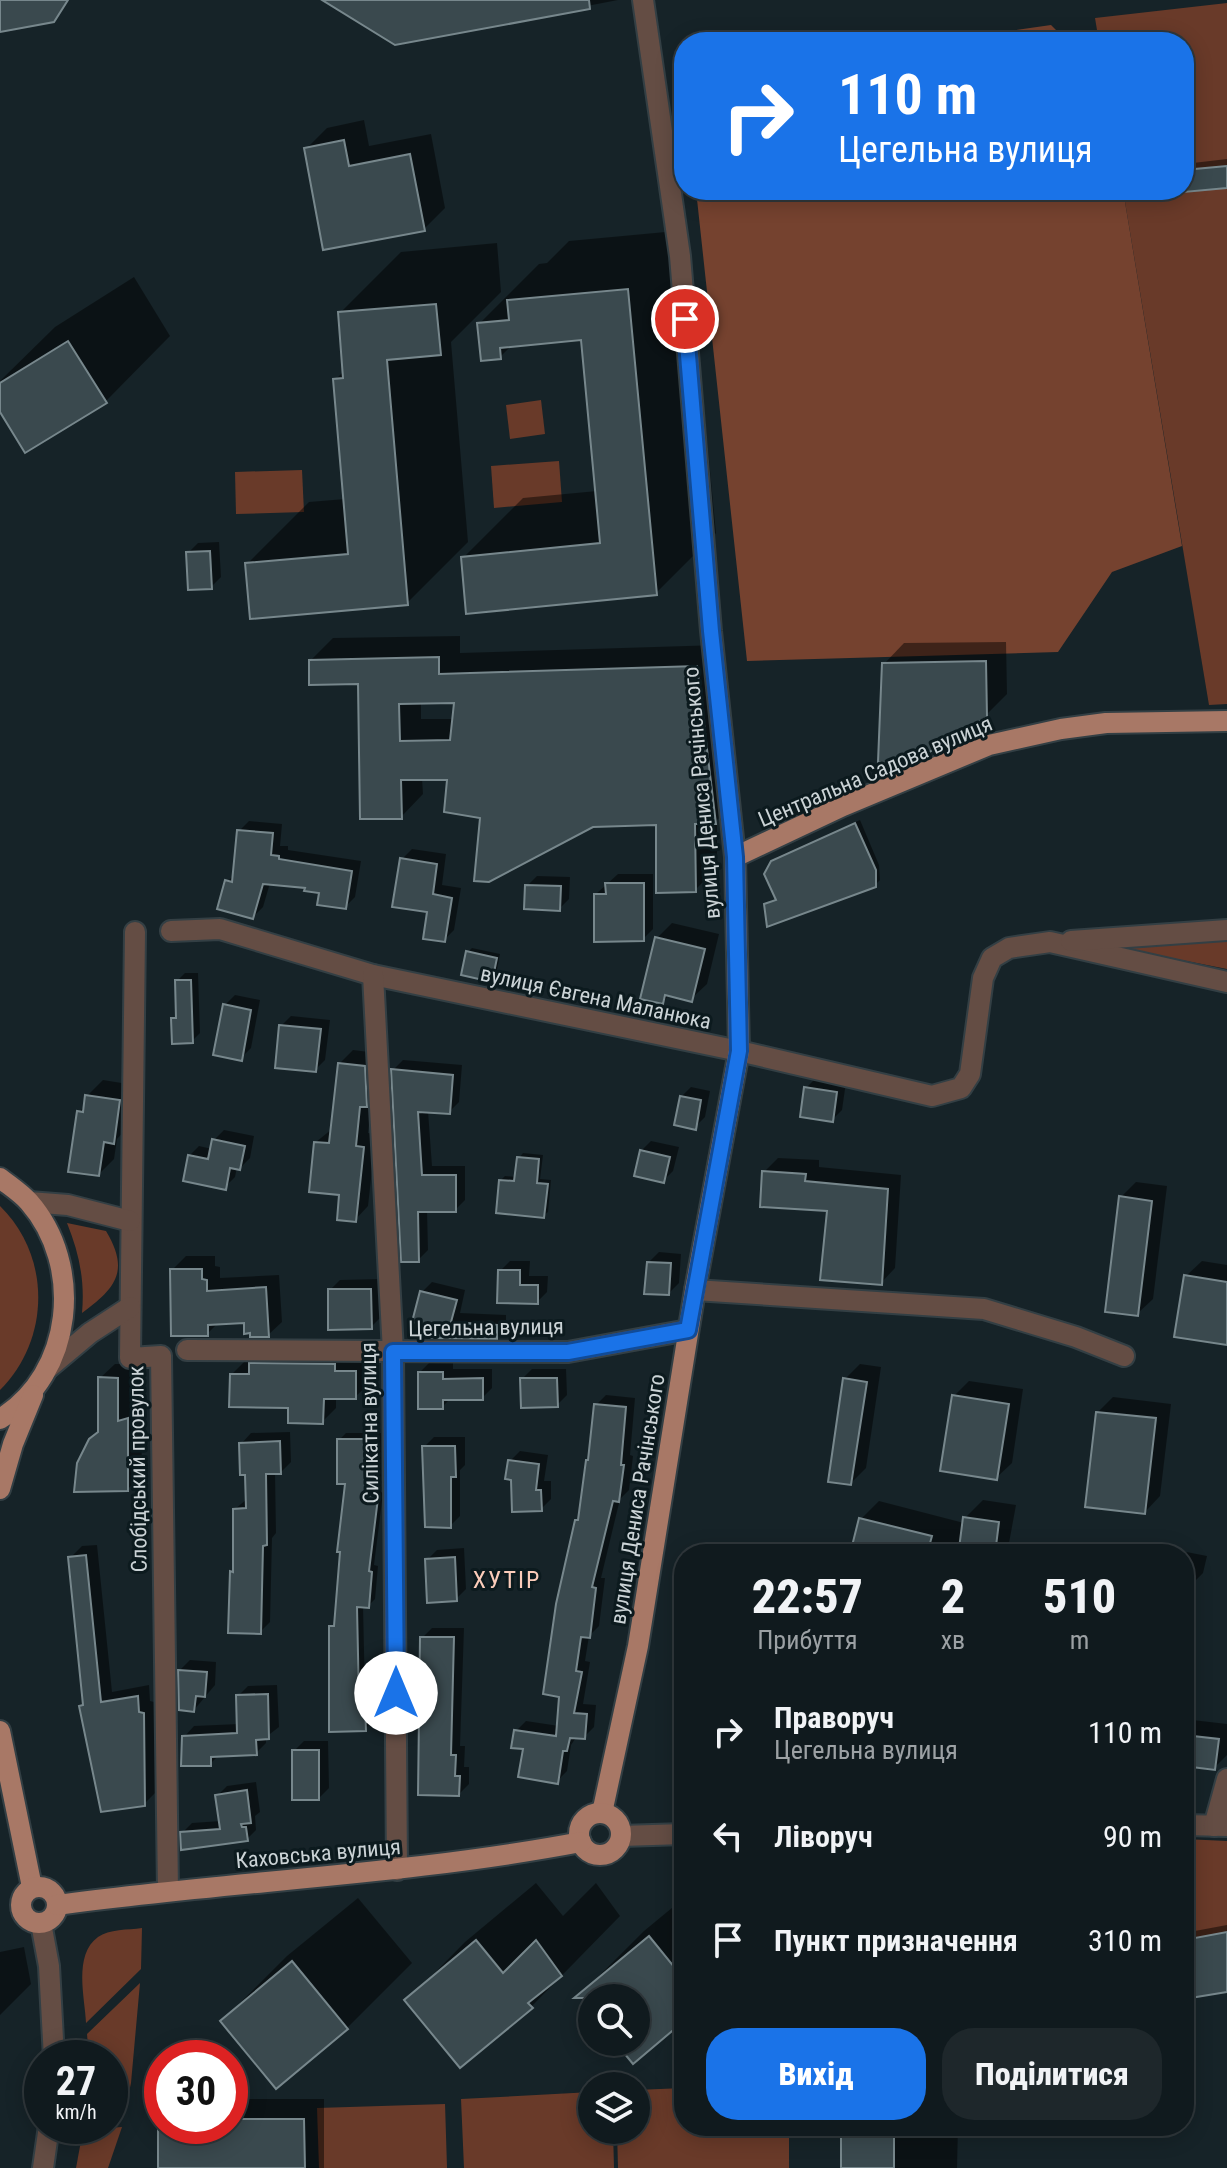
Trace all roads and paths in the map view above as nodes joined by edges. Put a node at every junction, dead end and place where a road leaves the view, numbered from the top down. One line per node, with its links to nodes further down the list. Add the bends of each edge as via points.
1 (643, 0): 3 (street, вулиця Дениса Рачінського, via 680,256)
2 (1227, 721): 3 (main road, Центральна Садова вулиця, via 1106,723 989,745)
3 (735, 857): 10 (main road, вулиця Дениса Рачінського)
4 (1227, 930): 7 (street, вулиця Євгена Маланюка)
5 (171, 931): 8 (street, вулиця Євгена Маланюка, via 220,929)
6 (135, 932): 13 (street, Слобідський провулок)
7 (1050, 942): 9 (street, вулиця Євгена Маланюка); 10 (street, вулиця Євгена Маланюка, via 1009,948 992,958 983,978 970,1074 961,1088 932,1096)
8 (373, 975): 10 (street, вулиця Євгена Маланюка); 18 (street, Силікатна вулиця)
9 (1227, 982)
10 (739, 1051): 14 (main road, вулиця Дениса Рачінського)
11 (0, 1178): 12 (main road)
12 (29, 1202): 13 (street, via 68,1205); 20 (main road, via 60,1260 65,1297 61,1334)
13 (130, 1221): 15 (street, Слобідський провулок)
14 (695, 1290): 16 (main road, вулиця Дениса Рачінського); 19 (street, via 984,1309)
15 (130, 1307): 20 (street, via 90,1333); 33 (street, Слобідський провулок, via 130,1358 161,1356)
16 (688, 1330): 18 (street, Цегельна вулиця, via 568,1352); 25 (main road, вулиця Дениса Рачінського, via 638,1646)
17 (187, 1350): 18 (street, Цегельна вулиця)
18 (393, 1352): 31 (street, Силікатна вулиця)
19 (1124, 1356)
20 (42, 1377): 21 (main road); 22 (main road)
21 (0, 1419)
22 (0, 1489)
23 (0, 1731): 32 (main road)
24 (1227, 1779): 27 (street)
25 (602, 1813): 29 (main road, via 616,1820); 30 (main road, via 583,1822)
26 (1194, 1825): 27 (street)
27 (1221, 1826)
28 (674, 1834): 29 (street)
29 (621, 1836): 30 (main road, via 604,1854 588,1851)
30 (581, 1842): 31 (main road, Каховська вулиця)
31 (397, 1870): 33 (main road, Каховська вулиця)
32 (32, 1887): 34 (main road, via 49,1890); 35 (main road, via 25,1892 21,1909 32,1922)
33 (168, 1891): 34 (main road, Каховська вулиця)
34 (57, 1905): 35 (main road)
35 (41, 1923): 36 (street)
36 (53, 2040)
37 (46, 2144): 38 (street)
38 (43, 2168)

